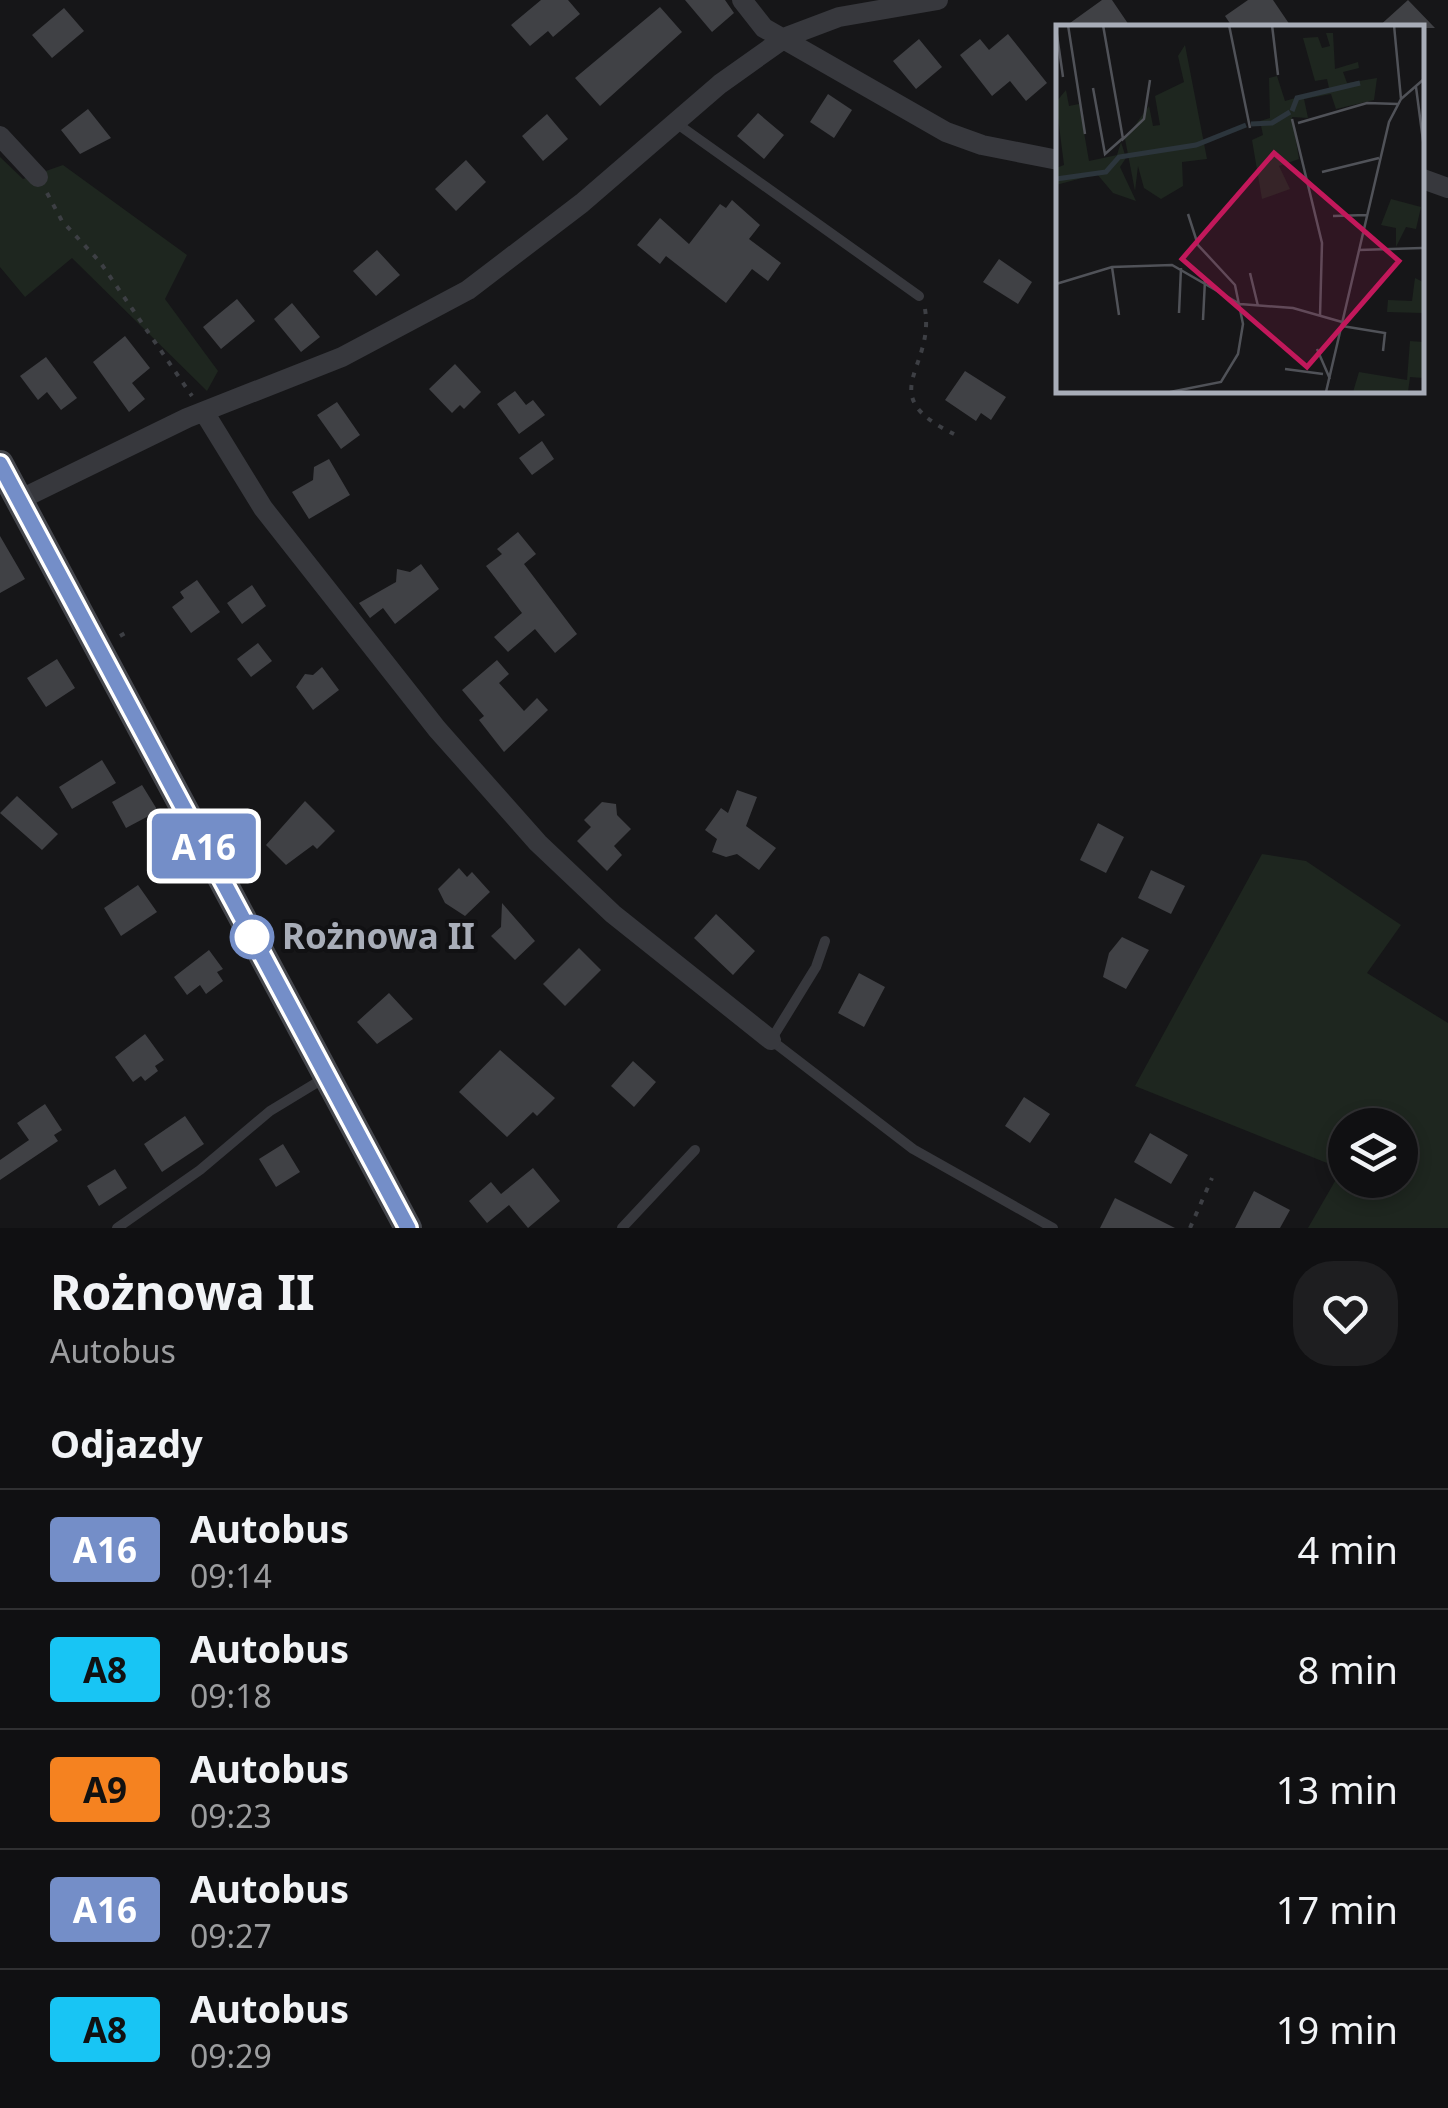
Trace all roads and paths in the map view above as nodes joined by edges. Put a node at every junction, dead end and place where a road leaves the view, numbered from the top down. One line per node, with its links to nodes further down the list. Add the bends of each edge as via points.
1 (742, 0): 3 (street, via 764,28)
2 (938, 0): 3 (street, via 840,16)
3 (786, 37): 4 (street); 6 (street, via 946,132)
4 (676, 122): 10 (lane); 11 (street, via 468,290 342,357)
5 (0, 136): 7 (street)
6 (1056, 160)
7 (38, 177): 11 (path, via 62,221 100,262)
8 (1423, 179): 9 (street)
9 (1448, 188)
10 (919, 296): 12 (path, via 928,339 908,388 911,402)
11 (204, 412): 14 (street); 16 (street, via 263,508 538,843 613,914)
12 (954, 434)
13 (2, 471): 14 (main road)
14 (19, 500): 17 (main road)
15 (824, 941): 16 (lane, via 816,967)
16 (770, 1040): 23 (lane, via 913,1149)
17 (326, 1077): 20 (lane, via 270,1111); 21 (main road)
18 (695, 1150): 22 (lane)
19 (1212, 1178): 24 (path)
20 (117, 1228)
21 (408, 1228)
22 (622, 1228)
23 (1053, 1228)
24 (1190, 1228)

